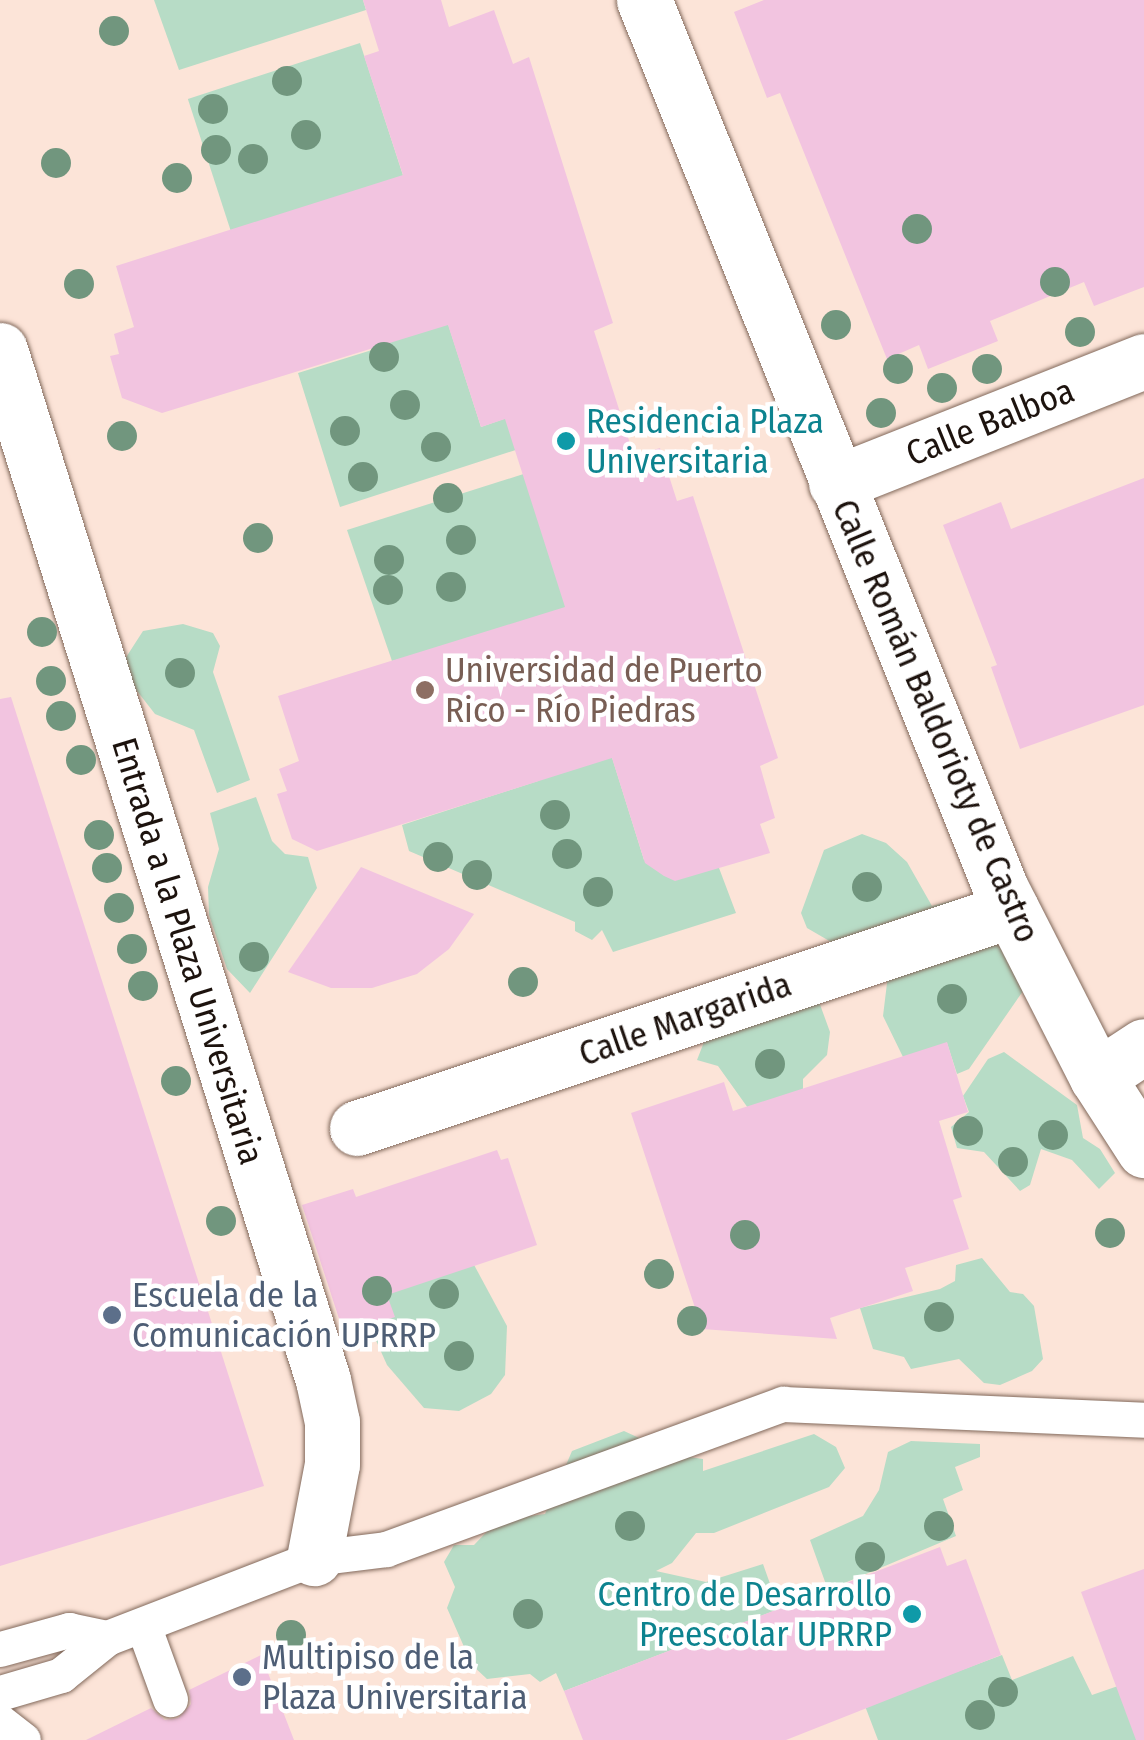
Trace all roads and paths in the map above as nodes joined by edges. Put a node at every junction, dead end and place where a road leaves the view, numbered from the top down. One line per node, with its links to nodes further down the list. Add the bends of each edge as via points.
1 (644, 0): 4 (street, Calle Román Baldorioty de Castro)
2 (0, 350): 11 (street, Entrada a la Plaza Universitaria, via 323,1380 332,1464)
3 (1144, 361): 4 (street, Calle Balboa)
4 (836, 483): 5 (street, Calle Román Baldorioty de Castro)
5 (1012, 910): 7 (street, Calle Román Baldorioty de Castro); 8 (street, Calle Margarida)
6 (1144, 1046): 7 (street)
7 (1098, 1076): 9 (street, Calle Román Baldorioty de Castro)
8 (357, 1128)
9 (1144, 1150)
10 (1144, 1420): 11 (lane, via 783,1404 386,1549)
11 (314, 1558): 12 (lane)
12 (143, 1624): 13 (lane); 16 (lane)
13 (107, 1638): 14 (lane, via 68,1630); 15 (lane, via 61,1675)
14 (0, 1650)
15 (0, 1694)
16 (170, 1699)
17 (0, 1722): 18 (lane)
18 (23, 1740)

